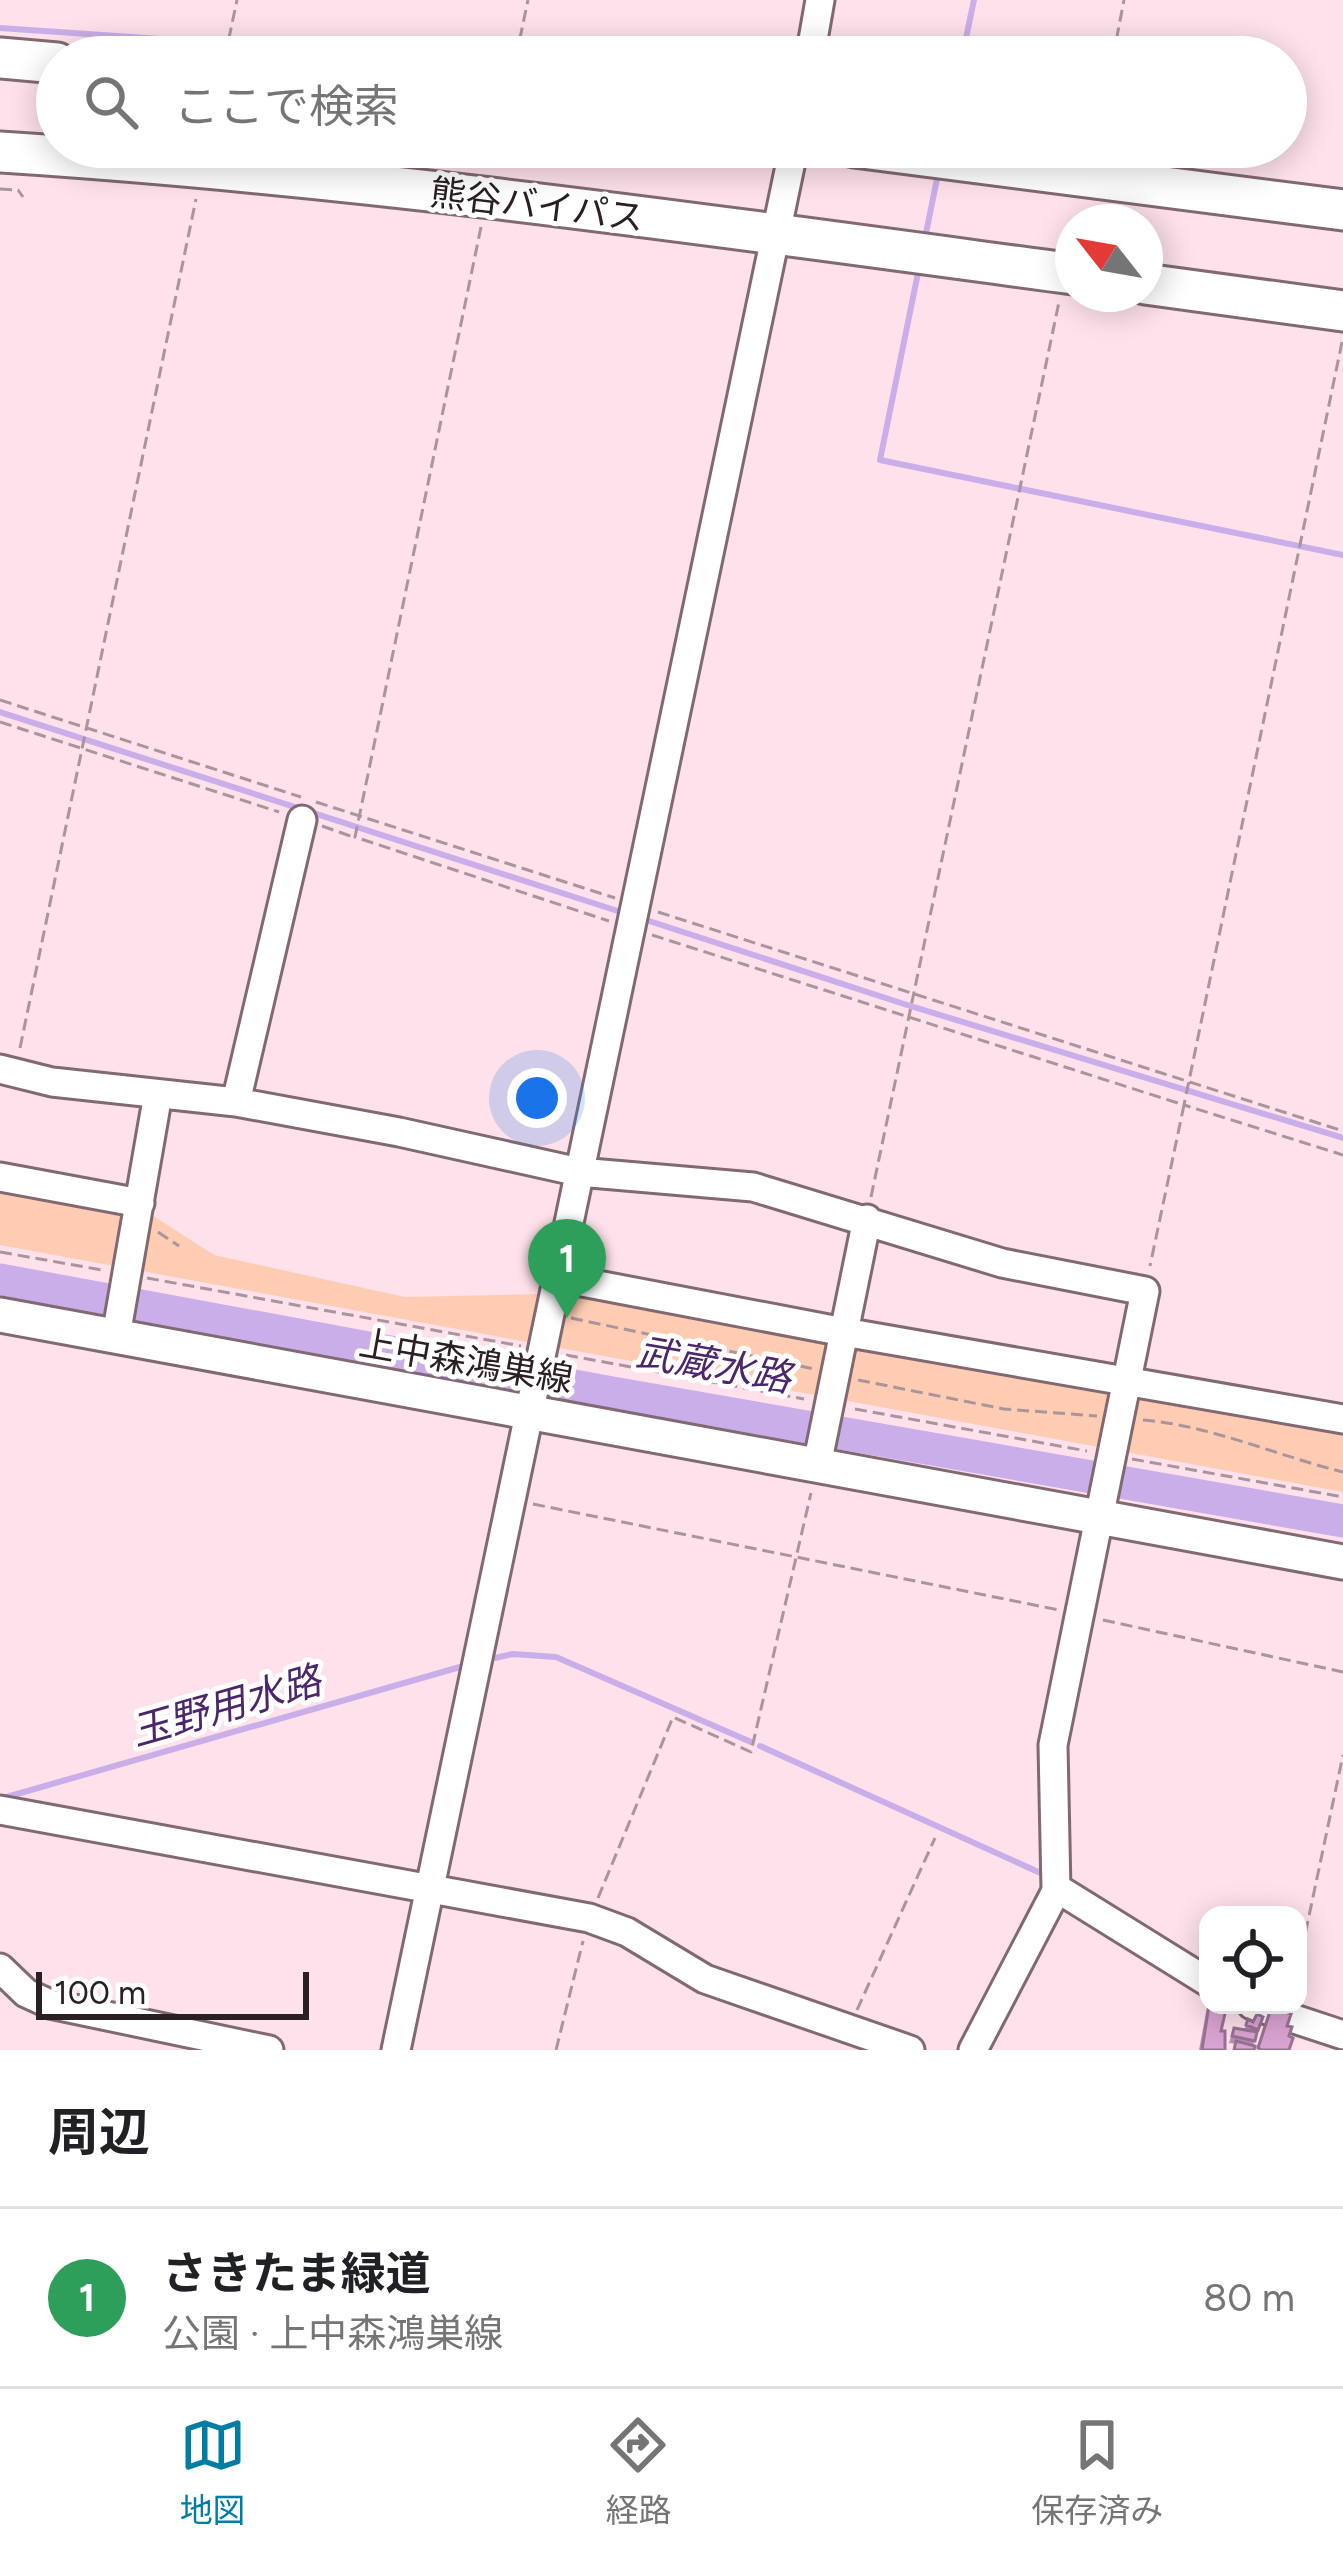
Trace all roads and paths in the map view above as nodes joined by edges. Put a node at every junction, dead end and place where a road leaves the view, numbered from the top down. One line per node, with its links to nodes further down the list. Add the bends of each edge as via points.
1 (236, 0): 5 (path)
2 (528, 0): 6 (path)
3 (820, 0): 7 (street)
4 (1124, 0): 8 (path)
5 (229, 36)
6 (520, 36)
7 (814, 36)
8 (1117, 36)
9 (0, 58): 10 (highway)
10 (36, 61)
11 (0, 152): 12 (highway, 熊谷バイパス)
12 (36, 154)
13 (191, 168): 21 (highway, 熊谷バイパス)
14 (790, 168): 21 (street)
15 (1017, 168): 18 (highway)
16 (0, 189): 17 (path)
17 (23, 197)
18 (1343, 210)
19 (193, 215): 29 (path)
20 (482, 223): 31 (path)
21 (777, 234): 22 (highway, 熊谷バイパス); 34 (street)
22 (1055, 284)
23 (1163, 286): 24 (highway)
24 (1343, 311)
25 (1055, 312): 35 (path)
26 (1343, 333): 38 (path)
27 (0, 700): 29 (path)
28 (0, 722): 30 (path)
29 (85, 727): 30 (path); 31 (path)
30 (82, 748): 32 (path); 37 (path)
31 (359, 816): 33 (path); 34 (path)
32 (302, 820): 33 (path); 40 (street)
33 (355, 837): 34 (path)
34 (633, 916): 35 (path); 36 (path); 44 (street)
35 (914, 998): 36 (path); 38 (path)
36 (910, 1015): 41 (path); 47 (path)
37 (7, 1071): 39 (street)
38 (1189, 1083): 41 (path); 42 (path)
39 (158, 1094): 40 (street); 46 (street)
40 (236, 1102): 44 (street)
41 (1184, 1106): 43 (path); 51 (path)
42 (1343, 1132)
43 (1343, 1155)
44 (579, 1172): 47 (street, via 753,1187); 49 (street)
45 (0, 1177): 46 (street)
46 (140, 1203): 50 (street)
47 (867, 1219): 51 (street, via 1002,1263); 55 (street)
48 (0, 1252): 50 (path)
49 (556, 1277): 52 (street); 55 (street)
50 (123, 1278): 54 (street); 56 (path)
51 (1145, 1291): 58 (street)
52 (550, 1313): 56 (street); 57 (path)
53 (0, 1315): 54 (main road, 上中森鴻巣線)
54 (117, 1328): 59 (main road, 上中森鴻巣線)
55 (844, 1332): 57 (street); 58 (street)
56 (543, 1354): 59 (street); 60 (path)
57 (835, 1373): 60 (street); 61 (path, via 1004,1409)
58 (1126, 1383): 61 (street); 62 (street)
59 (534, 1404): 63 (main road, 上中森鴻巣線); 67 (street)
60 (828, 1408): 63 (street); 64 (path)
61 (1119, 1418): 64 (street); 65 (path, via 1162,1421)
62 (1343, 1419)
63 (819, 1457): 68 (main road, 上中森鴻巣線); 69 (path)
64 (1111, 1461): 66 (path); 68 (street)
65 (1343, 1472)
66 (1343, 1497)
67 (514, 1500): 69 (path); 76 (street)
68 (1102, 1509): 70 (main road, 上中森鴻巣線); 71 (street)
69 (798, 1560): 71 (path); 78 (path, via 751,1752 673,1717)
70 (1343, 1562)
71 (1078, 1614): 72 (path); 77 (street, via 1053,1745)
72 (1343, 1672)
73 (1343, 1755): 79 (path)
74 (0, 1810): 76 (street)
75 (935, 1838): 84 (path)
76 (433, 1888): 78 (street); 86 (street)
77 (1056, 1891): 81 (street); 89 (street)
78 (590, 1918): 84 (street); 87 (path)
79 (1307, 1925)
80 (6, 1973): 85 (street, via 50,2004)
81 (1199, 1976)
82 (1279, 2014): 83 (street)
83 (1343, 2035)
84 (844, 2039): 88 (street)
85 (269, 2050)
86 (396, 2050)
87 (556, 2050)
88 (910, 2050)
89 (973, 2050)

